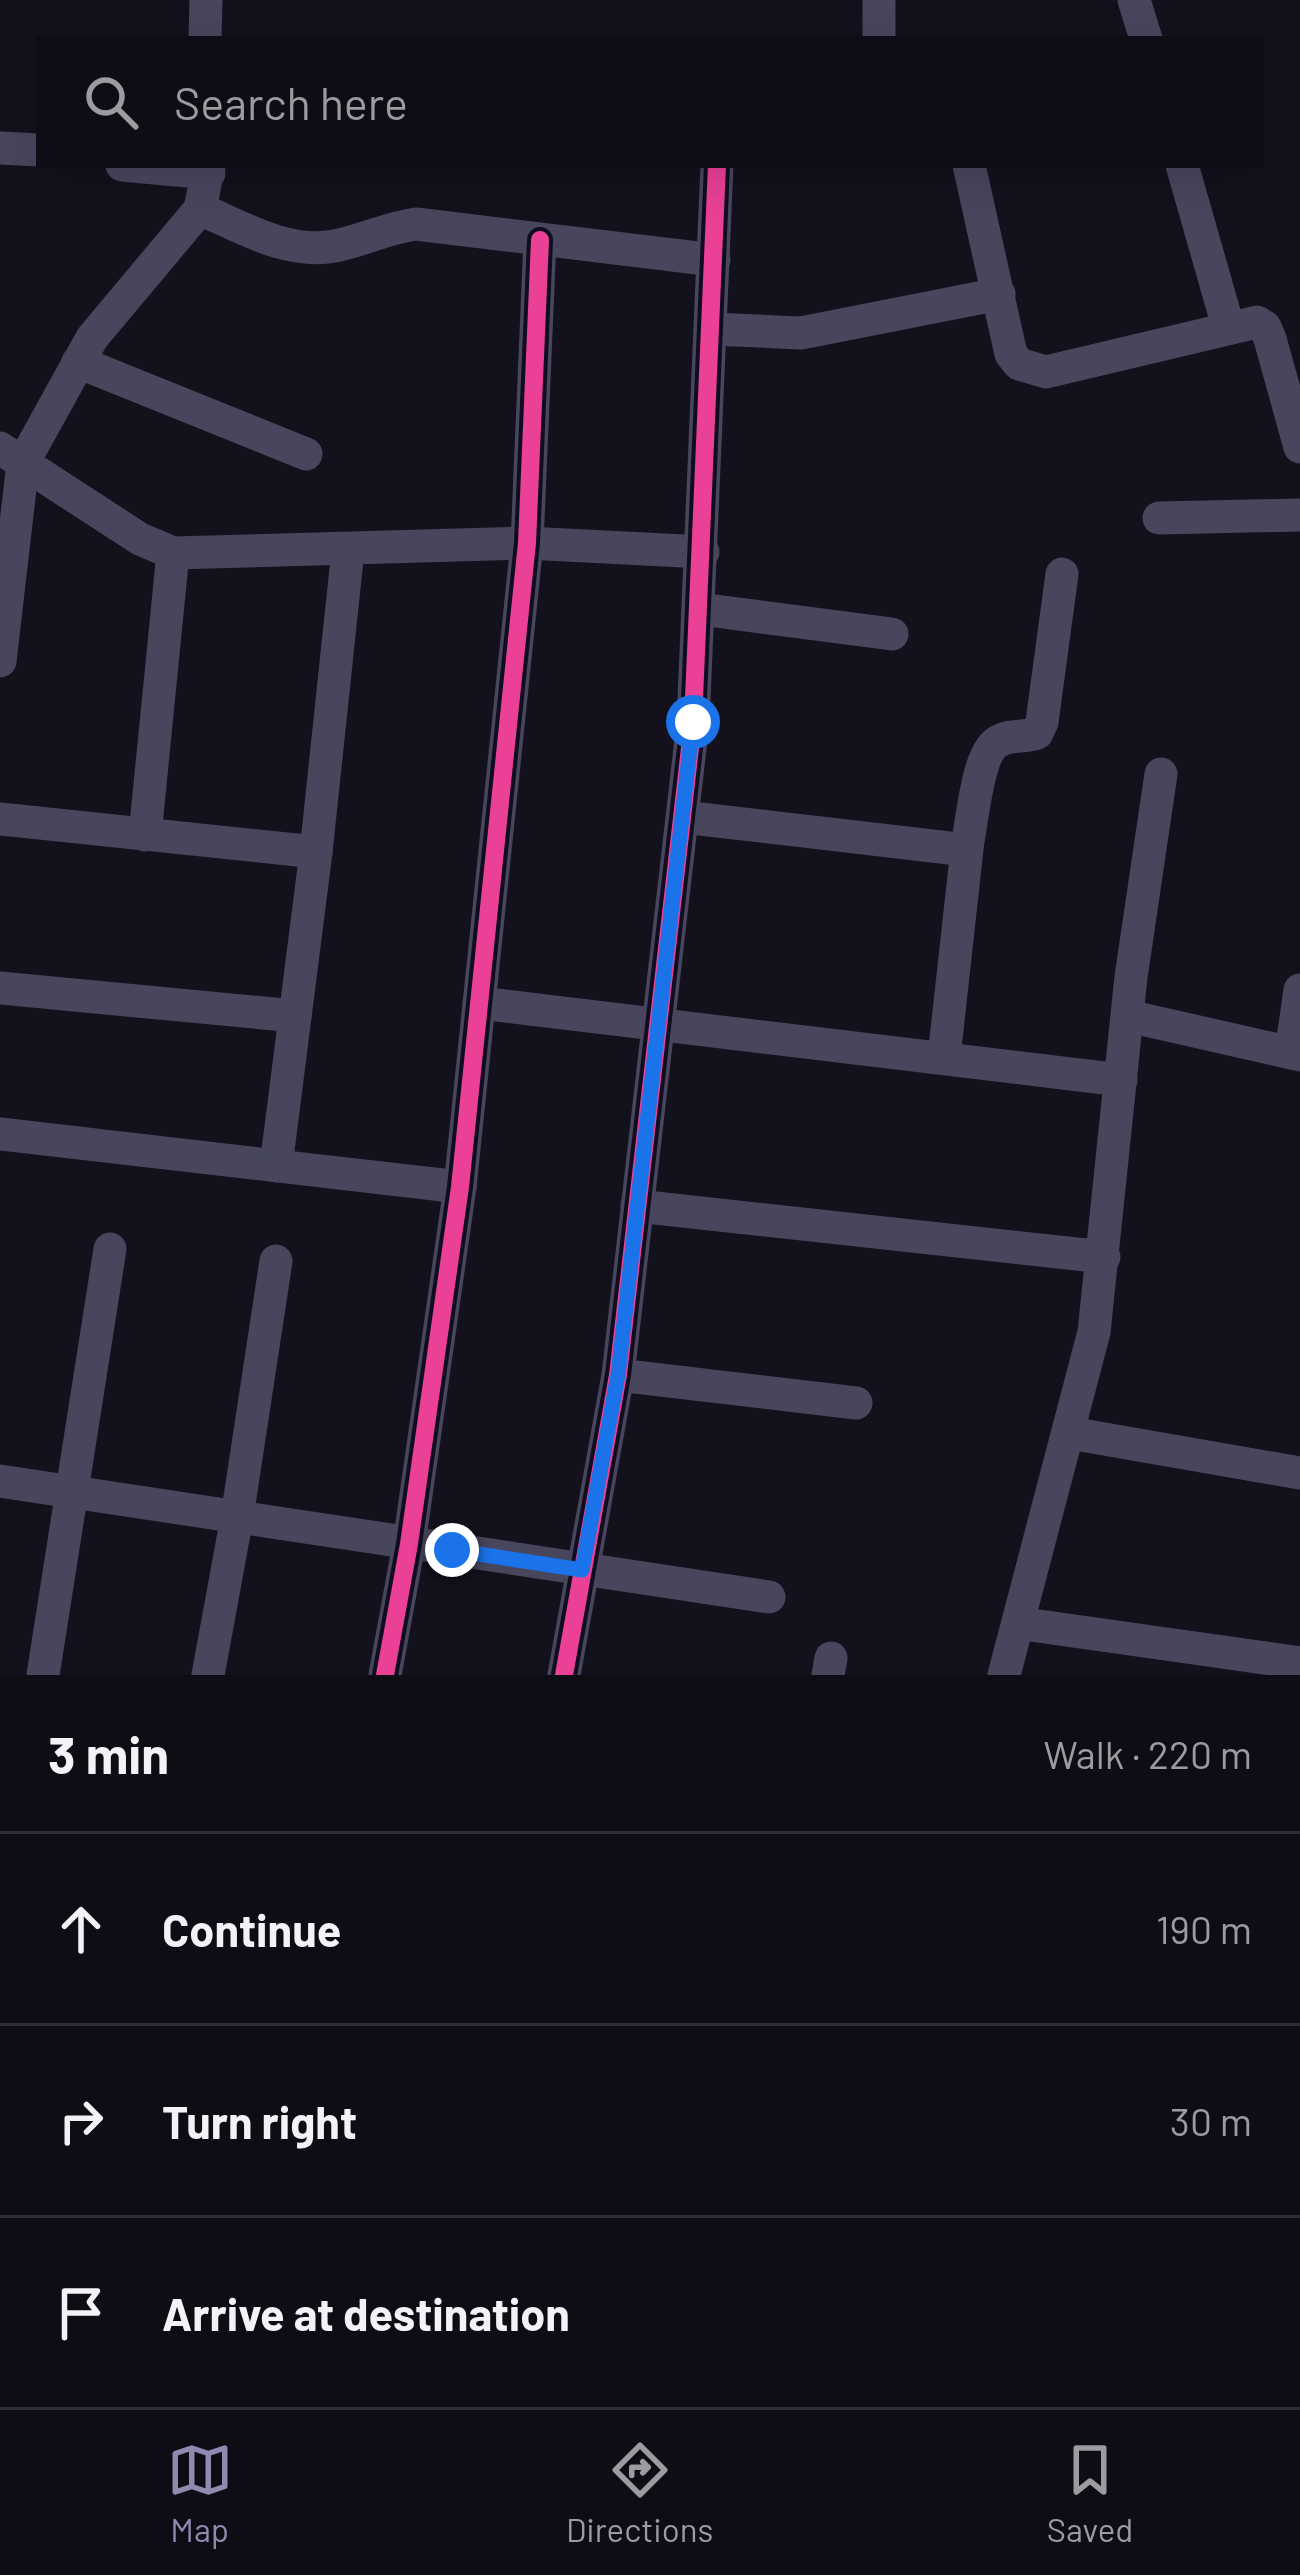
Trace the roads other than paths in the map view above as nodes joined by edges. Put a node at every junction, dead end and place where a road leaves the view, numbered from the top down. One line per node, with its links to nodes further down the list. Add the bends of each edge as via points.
1 (206, 0): 4 (street)
2 (879, 0): 5 (street)
3 (1134, 0): 6 (street)
4 (210, 36)
5 (879, 36)
6 (1145, 36)
7 (0, 148): 8 (street)
8 (36, 150)
9 (717, 168): 15 (street)
10 (970, 168): 16 (street)
11 (1183, 168): 17 (street)
12 (209, 169): 13 (street)
13 (200, 209): 14 (street, via 295,246 340,245 416,224); 19 (street)
14 (540, 240): 15 (street); 25 (street)
15 (714, 260): 18 (street)
16 (999, 294): 17 (street, via 1011,354 1046,371); 18 (street, via 800,333)
17 (1228, 326): 20 (street, via 1265,327)
18 (711, 329): 27 (street)
19 (79, 362): 21 (street); 22 (street)
20 (1300, 447)
21 (307, 454)
22 (12, 456): 28 (street); 32 (street)
23 (1300, 515): 24 (street)
24 (1159, 518)
25 (527, 543): 26 (street); 27 (street); 41 (street)
26 (348, 550): 28 (street); 38 (street)
27 (703, 552): 30 (street)
28 (173, 553): 36 (street)
29 (1062, 574): 37 (street, via 1042,722 1036,734 992,743)
30 (700, 609): 31 (street); 34 (street)
31 (892, 634)
32 (0, 661)
33 (1161, 774): 43 (street)
34 (682, 817): 37 (street, via 944,850); 44 (street)
35 (0, 819): 36 (street)
36 (145, 835): 38 (street)
37 (968, 840): 46 (street)
38 (316, 852): 42 (street)
39 (0, 988): 42 (street)
40 (1300, 990): 45 (street)
41 (479, 1003): 44 (street); 50 (street)
42 (295, 1016): 49 (street)
43 (1128, 1016): 45 (street); 47 (street)
44 (658, 1022): 46 (street); 51 (street)
45 (1295, 1054)
46 (944, 1057): 47 (street)
47 (1121, 1080): 53 (street)
48 (0, 1134): 49 (street)
49 (276, 1166): 50 (street)
50 (460, 1187): 62 (street)
51 (637, 1206): 53 (street); 55 (street)
52 (110, 1249): 60 (street)
53 (1104, 1257): 57 (street)
54 (276, 1261): 61 (street)
55 (618, 1375): 56 (street); 63 (street)
56 (856, 1403)
57 (1070, 1433): 58 (street); 65 (street)
58 (1300, 1473)
59 (0, 1481): 60 (street)
60 (73, 1491): 61 (street); 67 (street)
61 (237, 1517): 62 (street); 68 (street)
62 (409, 1544): 63 (street); 69 (street)
63 (582, 1570): 64 (street); 70 (street)
64 (769, 1597)
65 (1018, 1623): 66 (street); 71 (street)
66 (1300, 1664)
67 (43, 1675)
68 (208, 1675)
69 (385, 1675)
70 (564, 1675)
71 (1004, 1675)

